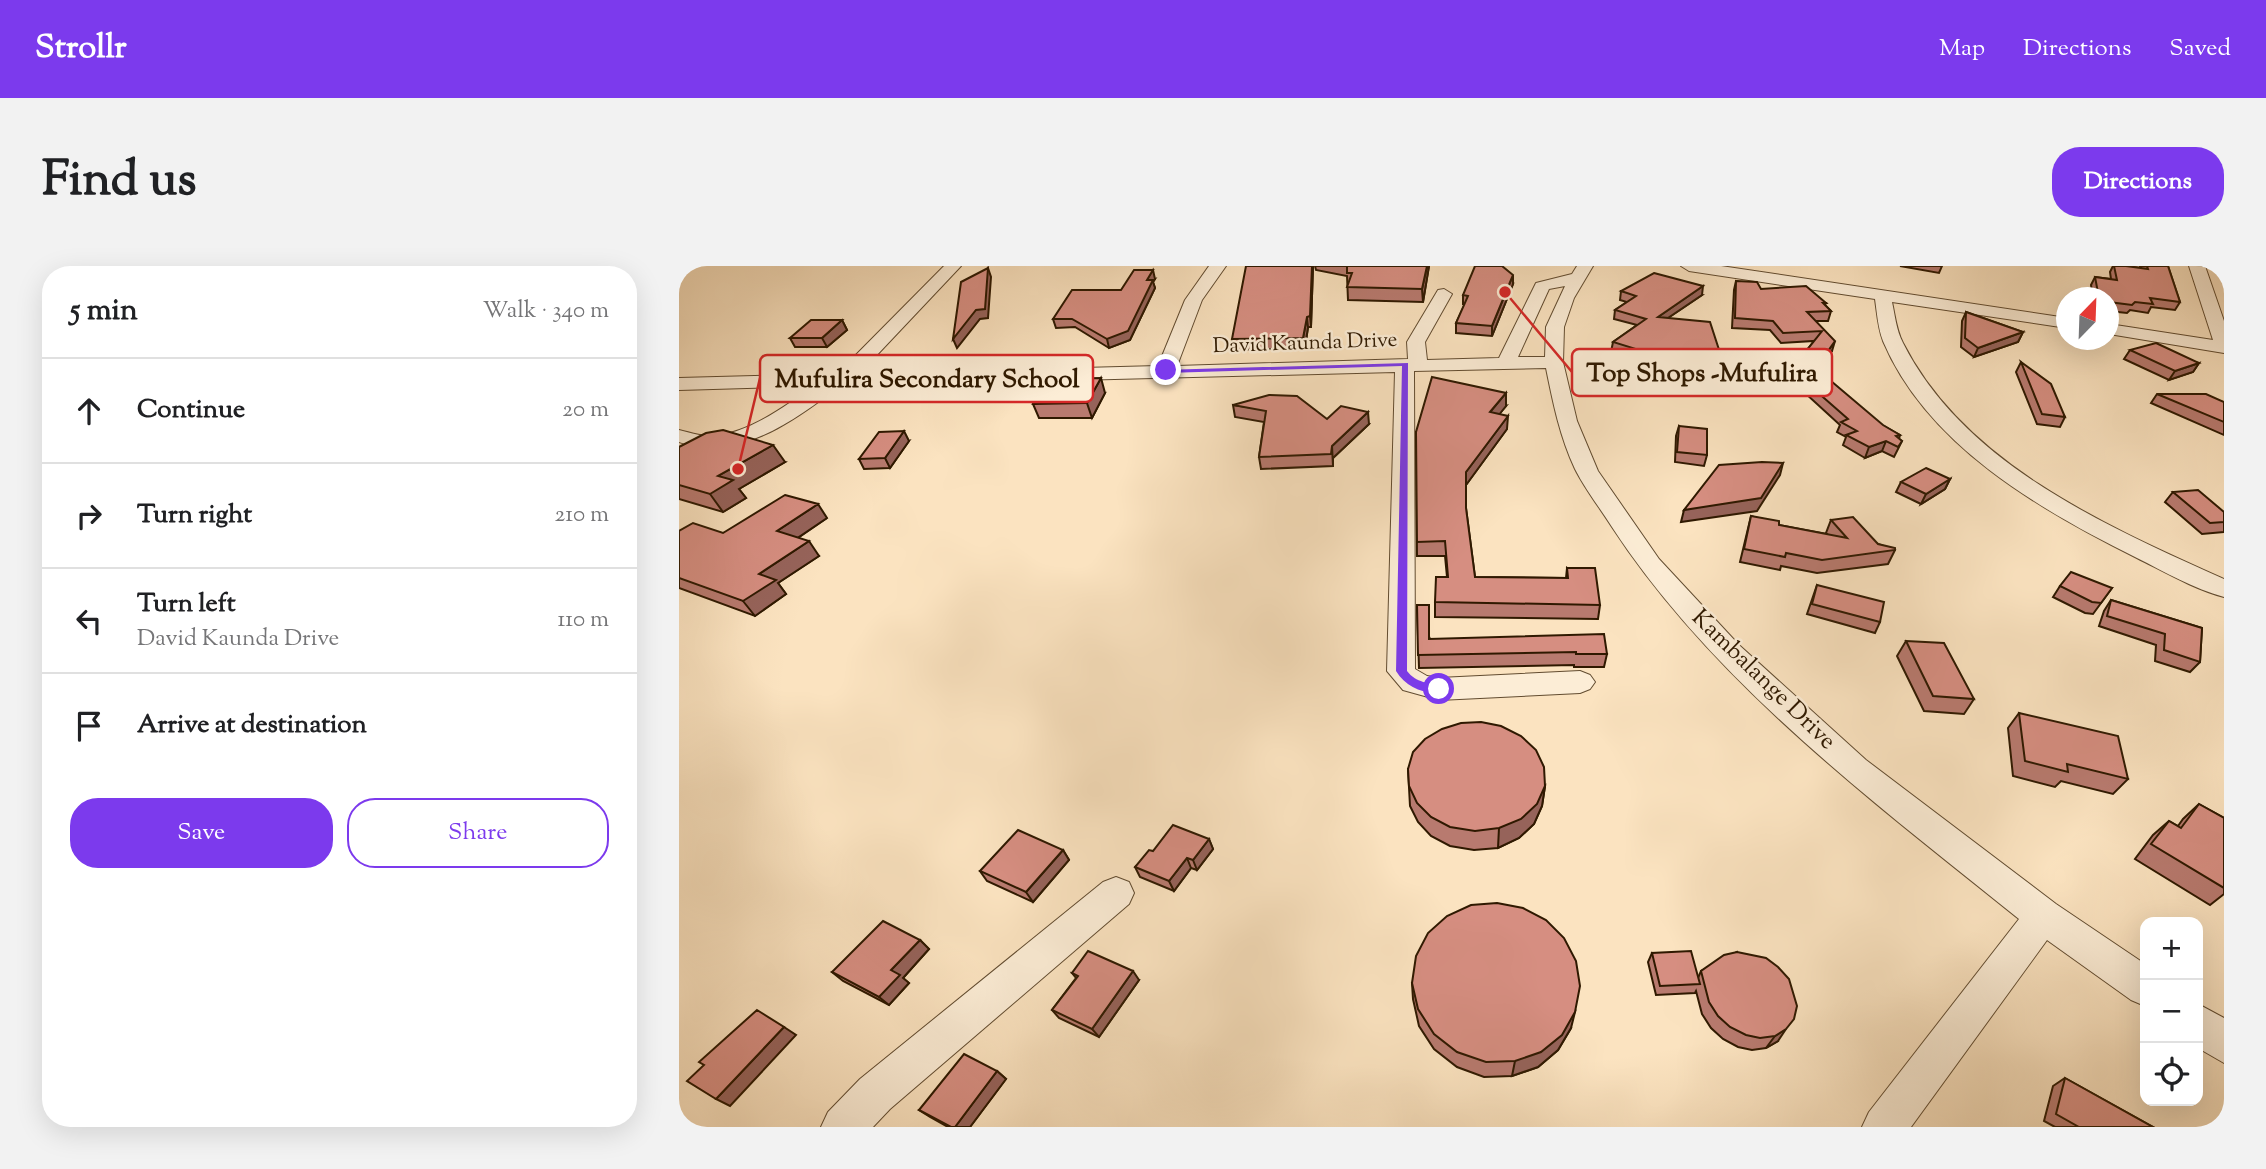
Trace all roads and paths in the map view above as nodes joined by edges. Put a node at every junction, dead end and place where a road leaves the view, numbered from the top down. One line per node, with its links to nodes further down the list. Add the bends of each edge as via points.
1 (953, 266): 15 (street)
2 (1218, 266): 14 (street, via 1200,289)
3 (1689, 266): 7 (street)
4 (2197, 266): 10 (street)
5 (1581, 272): 11 (street, Kambalange Drive, via 1555,327); 12 (street, via 1542,286)
6 (1444, 294): 13 (street, via 1416,342)
7 (1882, 295): 8 (street); 18 (street, via 1892,340 1906,366 1933,403 1978,448 2056,504 2137,550)
8 (2056, 321)
9 (2119, 331): 10 (street)
10 (2224, 347)
11 (1553, 362): 12 (street, David Kaunda Drive); 21 (street, Kambalange Drive, via 1567,421 1587,471 1650,565 1729,652 1855,769)
12 (1505, 363): 13 (street, David Kaunda Drive)
13 (1412, 364): 14 (street, David Kaunda Drive); 19 (street, via 1401,671 1408,680 1439,689)
14 (1166, 370): 15 (street, David Kaunda Drive)
15 (840, 378): 16 (street, David Kaunda Drive); 17 (street, via 806,404 744,433 705,442)
16 (679, 384)
17 (679, 436)
18 (2224, 589)
19 (1580, 682)
20 (1116, 893): 25 (street, via 875,1094)
21 (2043, 916): 22 (street, Kambalange Drive); 26 (street)
22 (2140, 984)
23 (2203, 1027): 24 (street)
24 (2224, 1042)
25 (843, 1127)
26 (1884, 1127)

